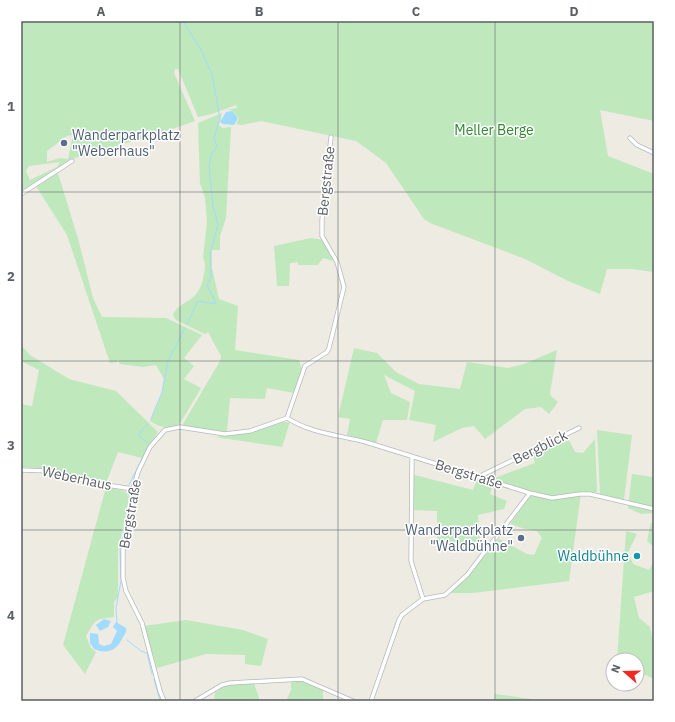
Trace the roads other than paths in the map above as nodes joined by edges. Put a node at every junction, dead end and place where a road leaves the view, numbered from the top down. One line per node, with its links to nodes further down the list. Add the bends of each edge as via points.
1 (331, 137): 6 (street, Bergstraße, via 322,236 337,262 344,287 329,348 305,366)
2 (630, 138): 3 (street)
3 (654, 153)
4 (72, 161): 5 (street)
5 (21, 194)
6 (287, 418): 8 (street, Bergstraße, via 312,431 348,437); 11 (street, Bergstraße, via 250,430 225,434 180,427 165,430 150,447)
7 (579, 428): 10 (street, Bergblick)
8 (412, 456): 10 (street, Bergstraße); 14 (street, via 411,561)
9 (21, 470): 11 (street, Weberhaus, via 51,471 100,484)
10 (478, 477): 12 (street, Bergstraße)
11 (133, 489): 15 (street, Bergstraße, via 133,504 123,550 123,578 126,591 142,623)
12 (530, 493): 13 (street, Bergstraße, via 552,498 590,494); 14 (street, via 467,575 445,595)
13 (654, 509)
14 (423, 599): 18 (street, via 402,614)
15 (164, 701)
16 (195, 701): 17 (street, via 230,683 297,678 322,686)
17 (353, 701)
18 (370, 701)

